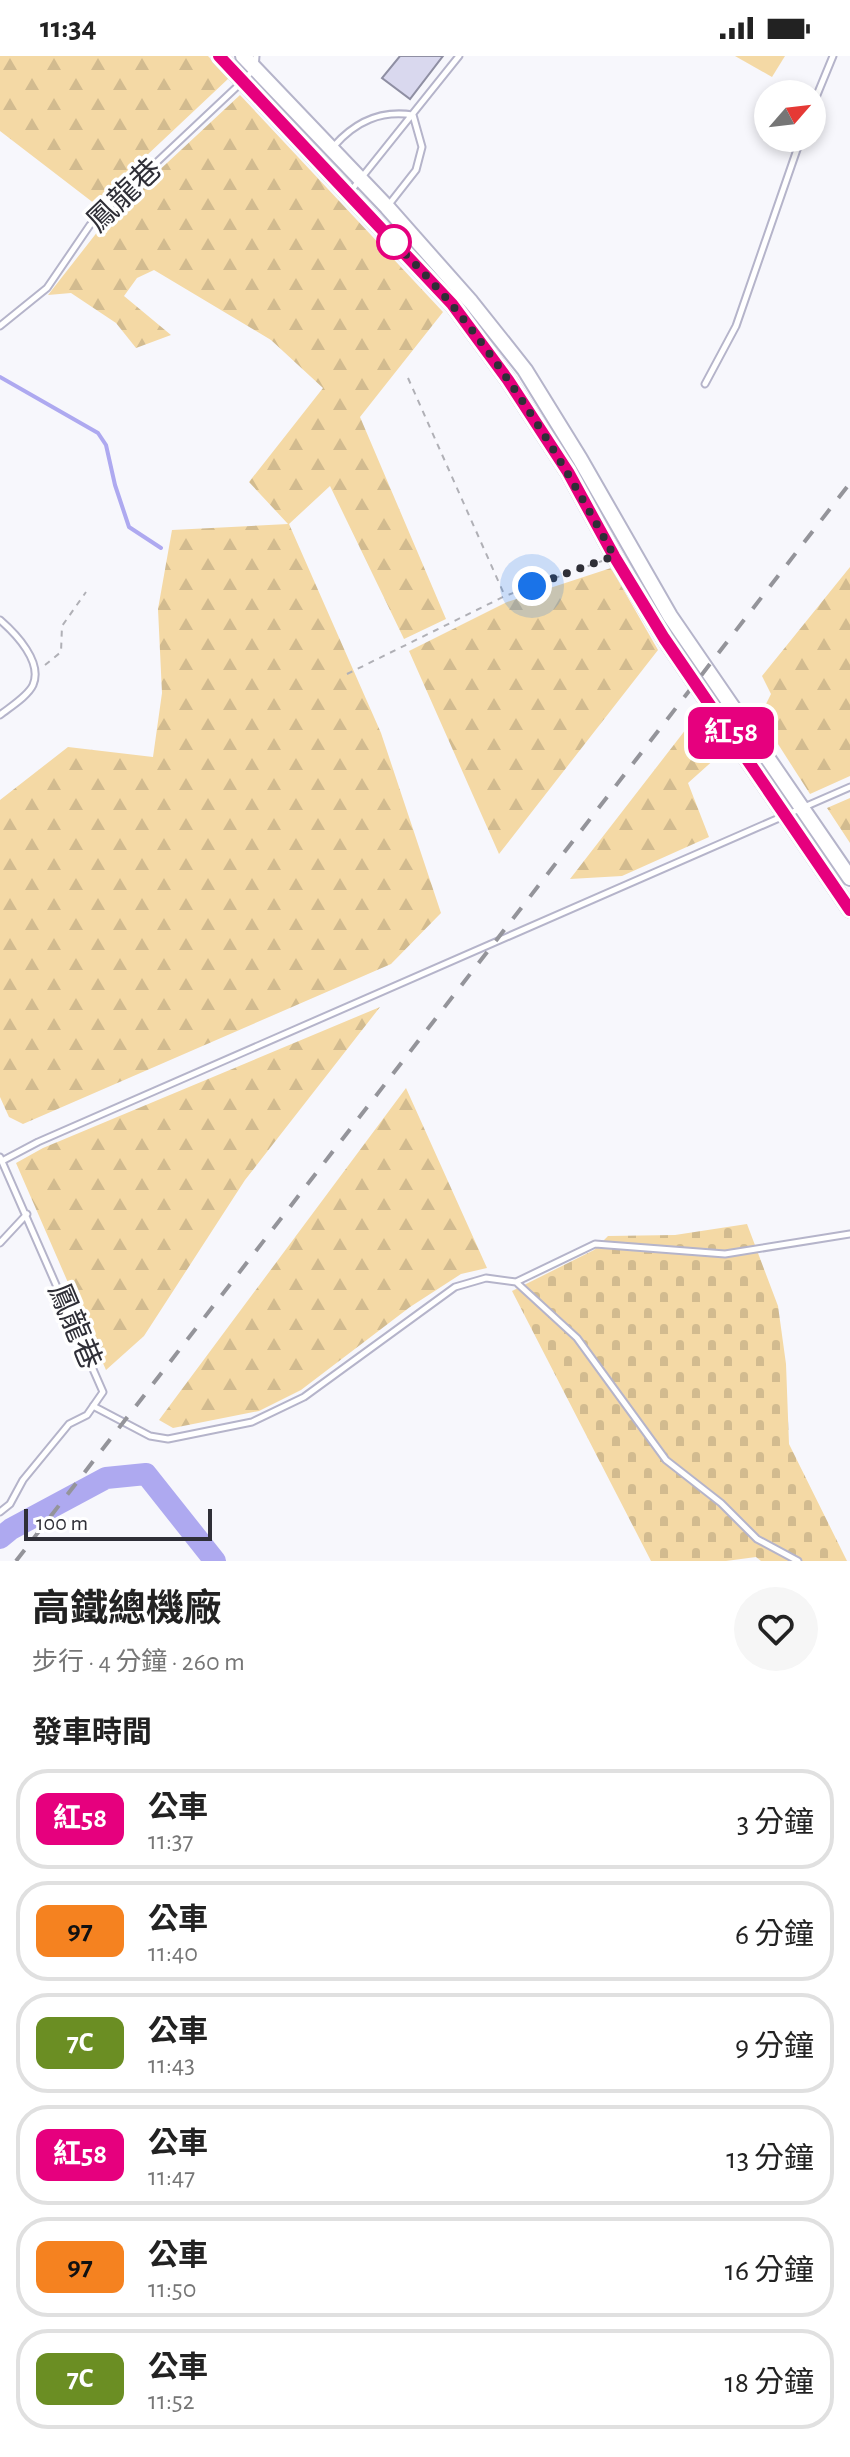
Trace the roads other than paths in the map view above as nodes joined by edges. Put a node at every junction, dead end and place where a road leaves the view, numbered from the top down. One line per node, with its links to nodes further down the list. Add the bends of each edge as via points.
1 (219, 56): 7 (street)
2 (243, 56): 5 (street)
3 (459, 56): 8 (lane)
4 (833, 56): 6 (lane)
5 (255, 62): 7 (lane, 鳳龍巷); 9 (street)
6 (823, 80)
7 (243, 81): 12 (street); 14 (lane, 鳳龍巷, via 90,225 47,288)
8 (413, 115): 9 (lane, via 391,112 369,119); 11 (lane); 13 (lane, via 422,147 416,170)
9 (331, 150): 11 (street)
10 (796, 152): 15 (lane, via 736,326)
11 (360, 180): 12 (lane); 13 (street)
12 (349, 193): 20 (street, via 452,304 508,380 664,638)
13 (387, 207): 19 (street, via 525,370 670,616)
14 (0, 326)
15 (705, 384)
16 (0, 620): 17 (lane, via 30,655 35,673 32,688)
17 (0, 715)
18 (850, 787): 19 (lane)
19 (803, 808): 20 (lane); 21 (street)
20 (787, 814): 22 (street); 23 (lane)
21 (850, 878)
22 (850, 910)
23 (1, 1159): 24 (lane, 鳳龍巷)
24 (27, 1214): 26 (lane); 28 (lane, 鳳龍巷, via 103,1392)
25 (850, 1234): 27 (lane, via 725,1254 595,1244)
26 (0, 1243)
27 (516, 1282): 28 (lane, via 486,1278 455,1287 304,1397 252,1422 168,1439 150,1436); 30 (lane, via 577,1338 666,1460 757,1539)
28 (93, 1406): 29 (lane, 鳳龍巷, via 69,1424)
29 (0, 1512)
30 (798, 1561)

